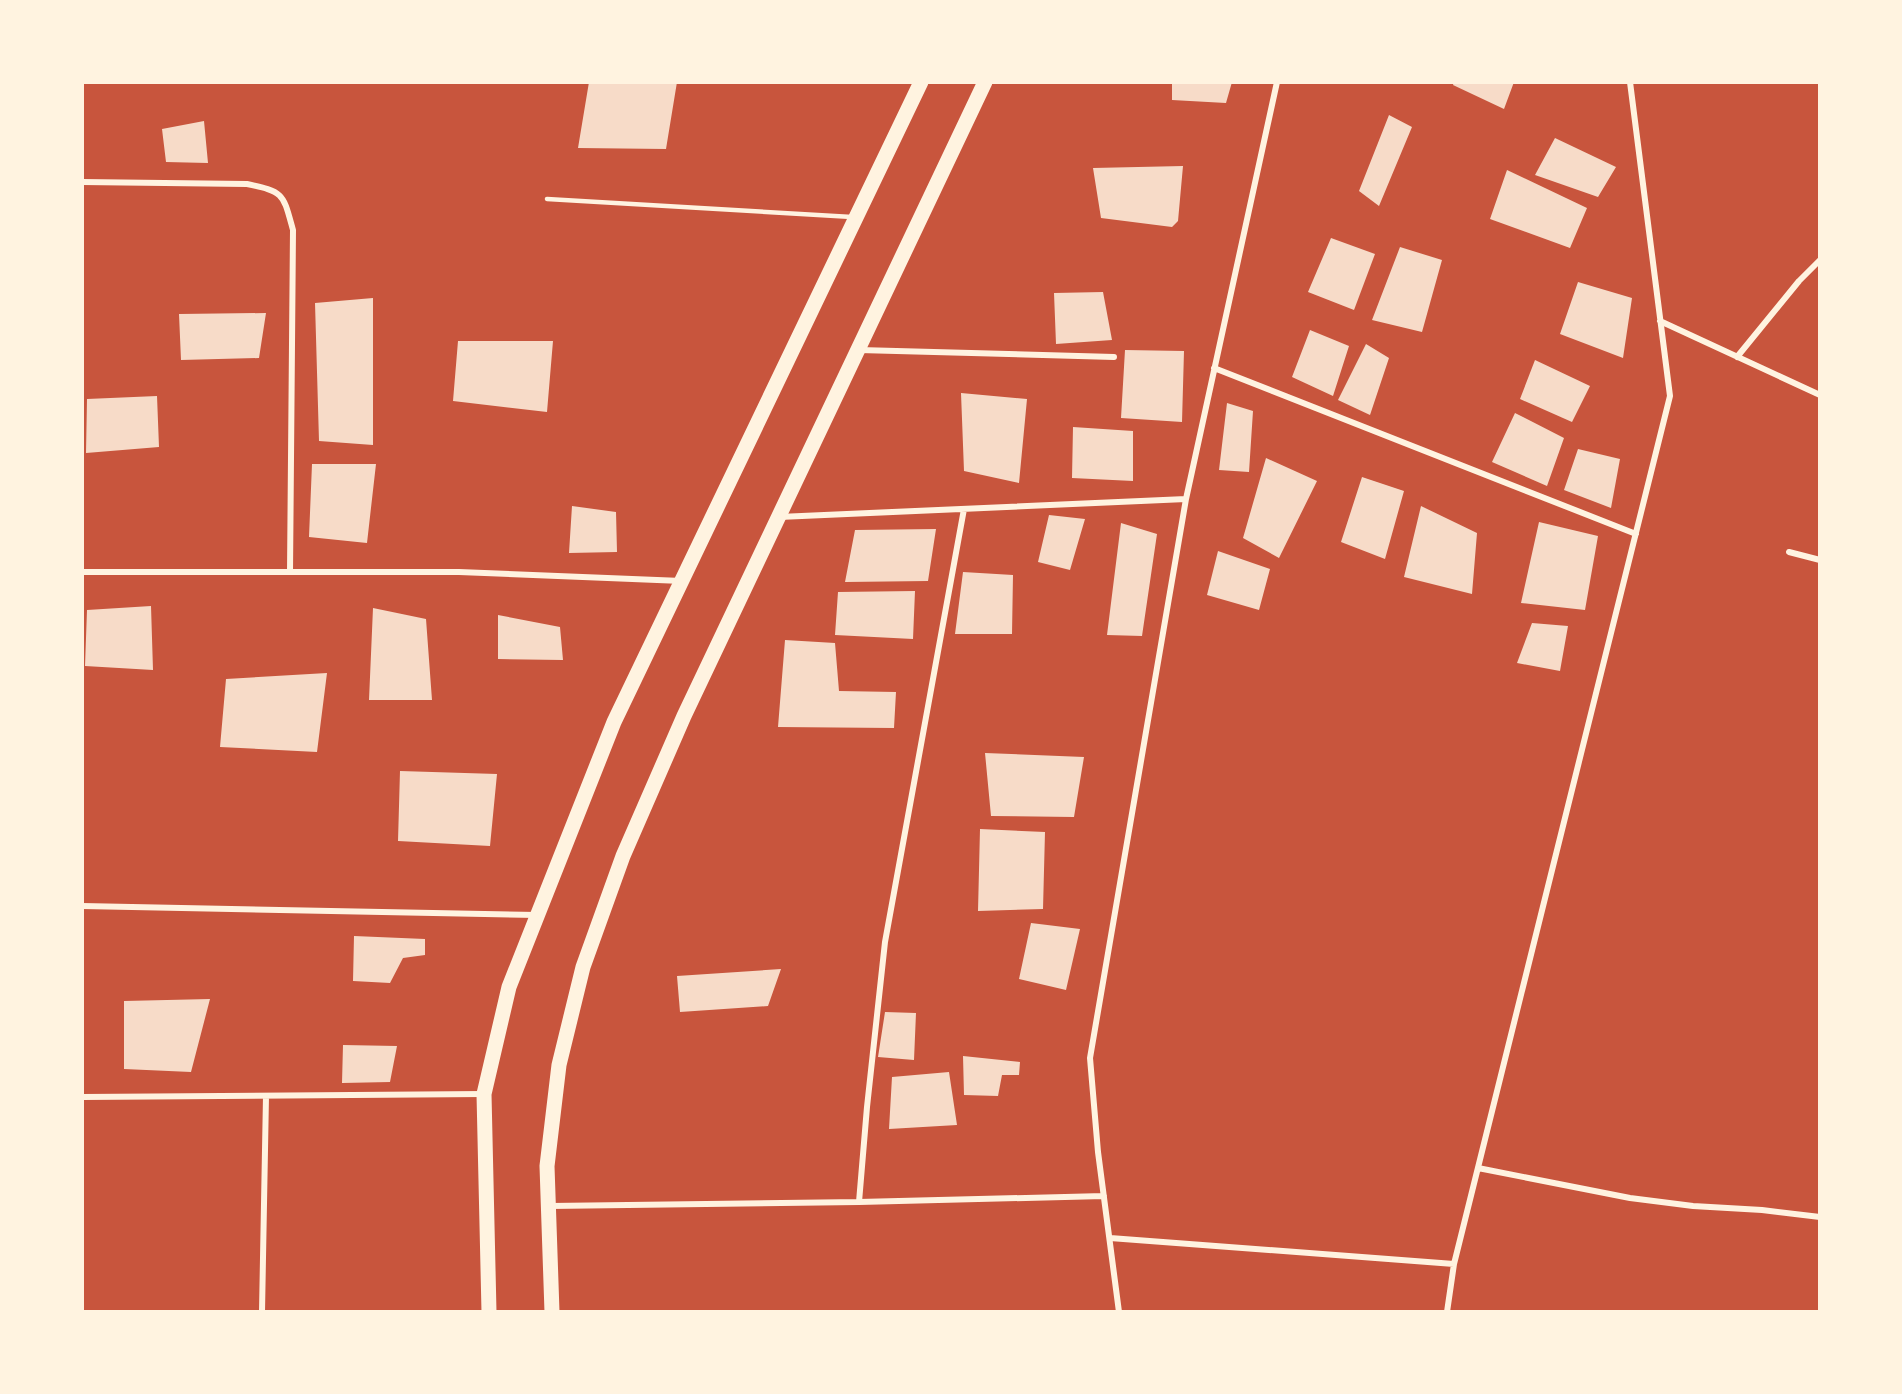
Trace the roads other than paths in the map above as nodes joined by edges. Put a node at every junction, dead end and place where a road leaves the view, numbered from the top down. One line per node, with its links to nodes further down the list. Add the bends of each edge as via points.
1 (921, 82): 7 (main road)
2 (985, 82): 10 (main road)
3 (1277, 82): 13 (street)
4 (1630, 82): 9 (street)
5 (82, 182): 22 (street, via 247,184 273,189 285,201 293,230)
6 (546, 199): 7 (lane)
7 (857, 217): 23 (main road)
8 (1820, 260): 12 (street, via 1798,281)
9 (1660, 321): 12 (street); 18 (street, via 1670,396)
10 (858, 350): 11 (street); 17 (main road)
11 (1113, 357)
12 (1737, 357): 14 (street)
13 (1214, 368): 15 (street); 18 (street)
14 (1820, 395)
15 (1186, 499): 16 (street); 30 (street, via 1090,1058)
16 (964, 509): 17 (street); 31 (street, via 885,942)
17 (779, 517): 32 (main road, via 622,856 583,967 559,1065 547,1166)
18 (1636, 534): 29 (street)
19 (1790, 552): 20 (street)
20 (1820, 560)
21 (82, 572): 22 (street)
22 (290, 572): 23 (street, via 459,572)
23 (682, 581): 25 (main road, via 614,722)
24 (82, 906): 25 (street)
25 (537, 915): 26 (main road, via 509,987)
26 (483, 1094): 27 (street); 37 (main road)
27 (266, 1096): 28 (street); 36 (street)
28 (82, 1097)
29 (1478, 1168): 33 (street, via 1630,1197); 35 (street)
30 (1104, 1196): 31 (street); 34 (street)
31 (859, 1202): 32 (street)
32 (549, 1206): 38 (main road)
33 (1820, 1217)
34 (1110, 1238): 35 (street); 39 (street)
35 (1454, 1264): 40 (street)
36 (262, 1311)
37 (489, 1311)
38 (552, 1311)
39 (1119, 1311)
40 (1447, 1311)

